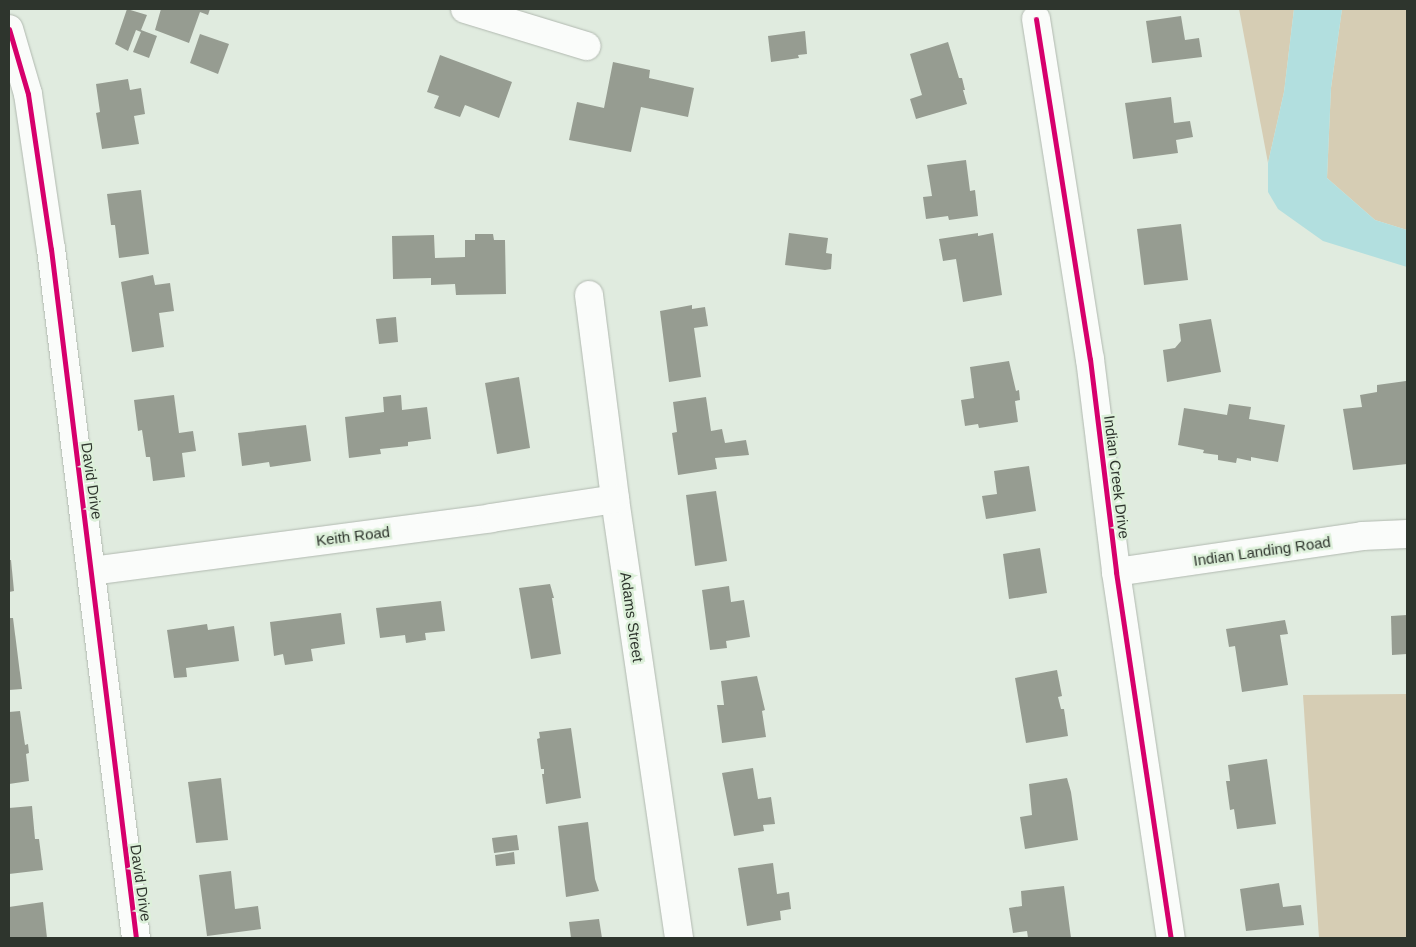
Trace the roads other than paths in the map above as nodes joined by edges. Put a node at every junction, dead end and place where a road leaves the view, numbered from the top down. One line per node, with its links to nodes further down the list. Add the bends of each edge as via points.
1 (465, 9): 4 (street)
2 (1036, 19): 9 (street, Indian Creek Drive, via 1090,359)
3 (9, 30): 8 (street, David Drive, via 20,61 29,104 51,249)
4 (586, 46)
5 (589, 295): 6 (street, Adams Street)
6 (615, 499): 8 (street, Keith Road); 11 (street, Adams Street)
7 (1407, 534): 9 (street, Indian Landing Road, via 1362,536)
8 (91, 571): 10 (street, David Drive)
9 (1116, 572): 12 (street, Indian Creek Drive)
10 (136, 938)
11 (679, 938)
12 (1171, 938)

